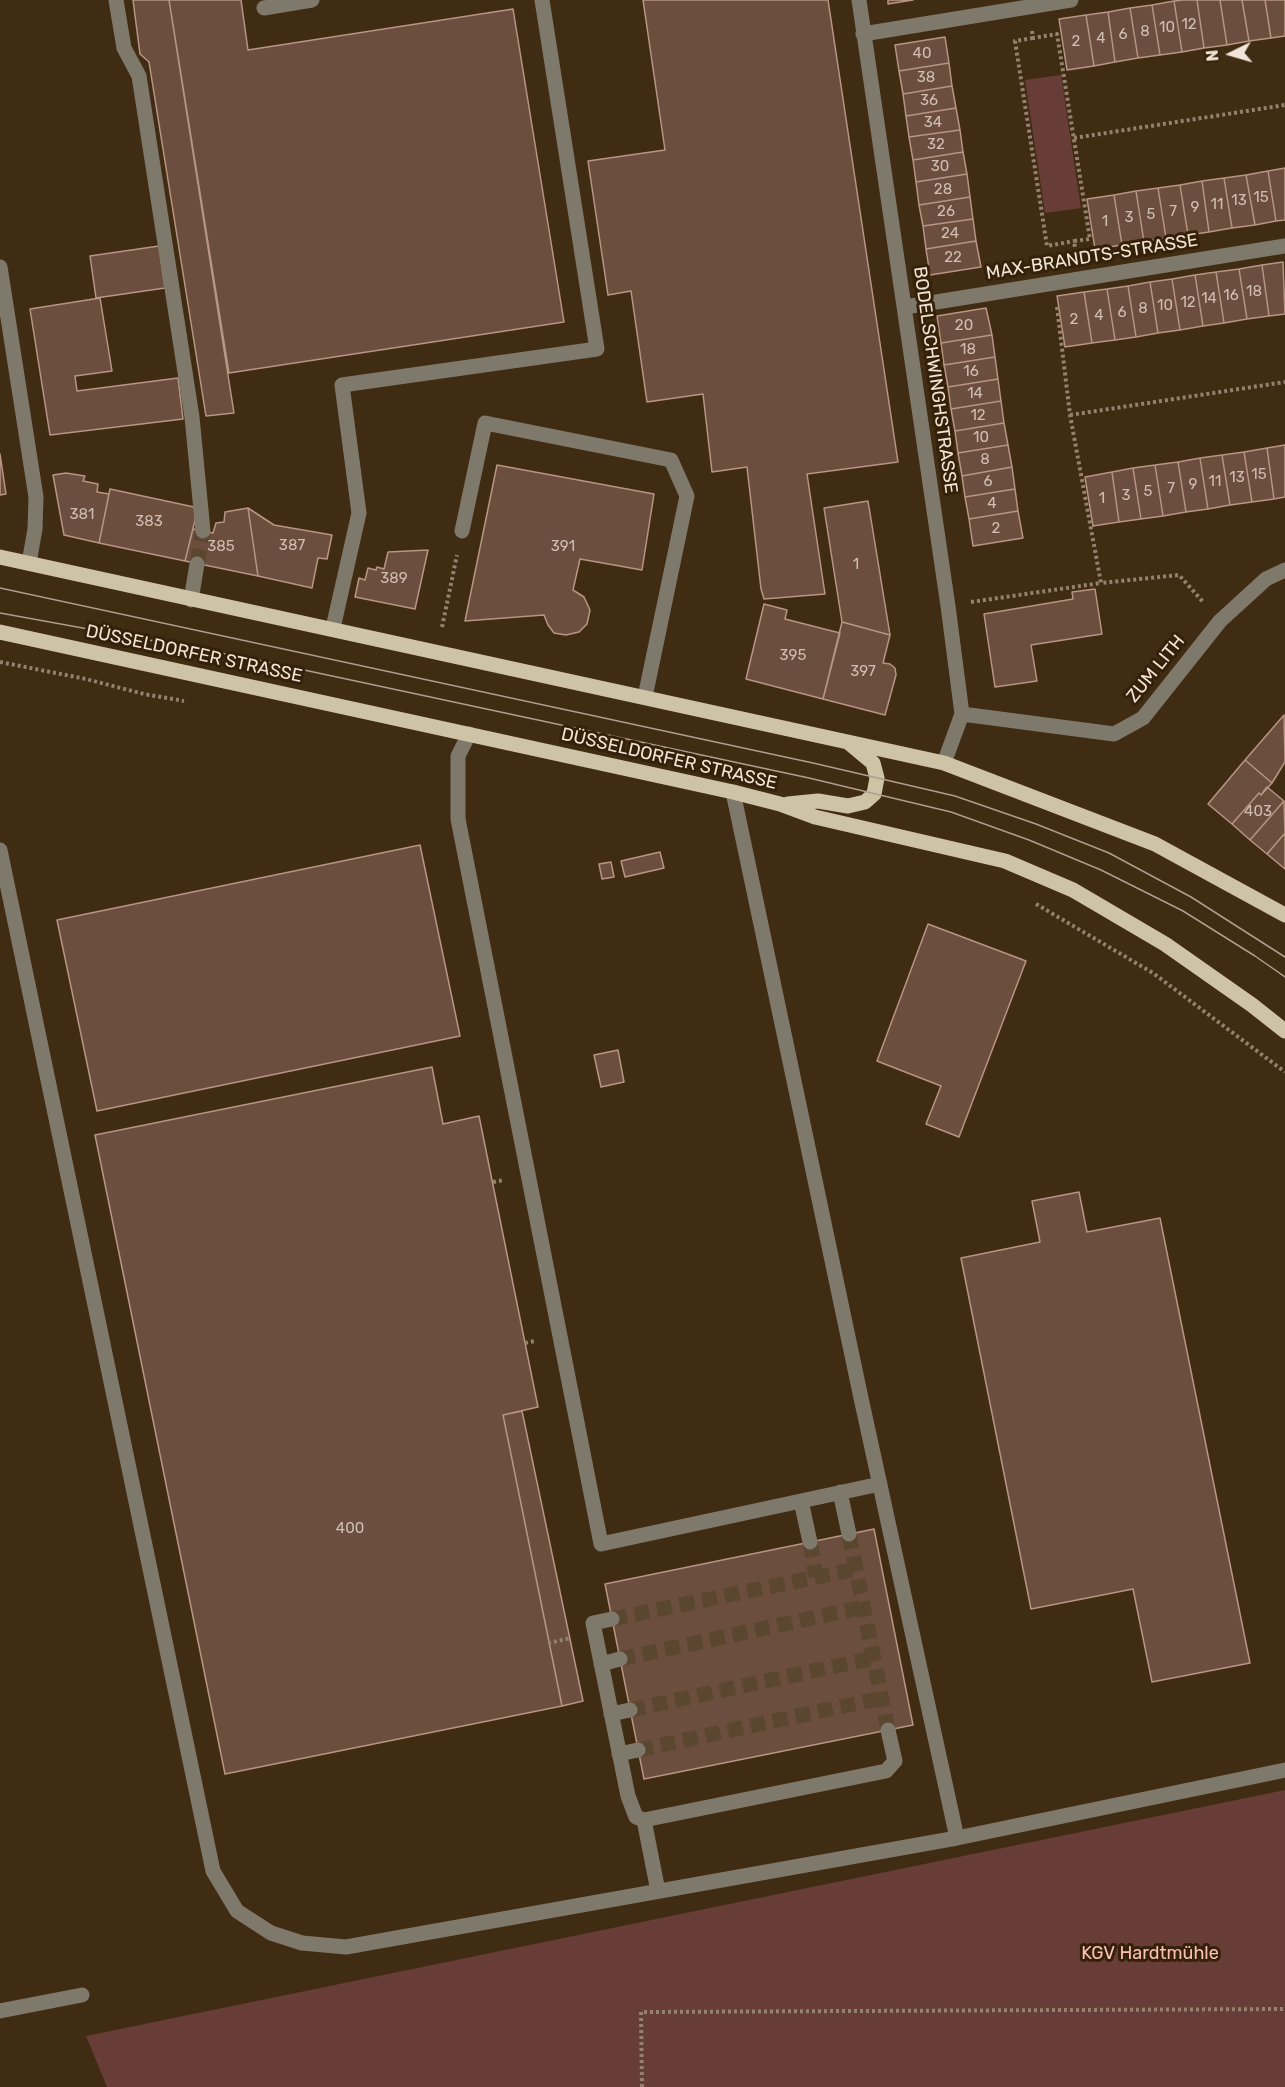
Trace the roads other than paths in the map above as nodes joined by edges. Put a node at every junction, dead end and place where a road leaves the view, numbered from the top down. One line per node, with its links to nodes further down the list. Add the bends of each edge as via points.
1 (116, 0): 11 (street, via 124,48 139,76 192,417)
2 (312, 0): 6 (street)
3 (542, 0): 18 (street, via 597,350 342,385 359,513)
4 (859, 0): 7 (street, BODELSCHWINGHSTRASSE)
5 (1071, 0): 7 (street)
6 (264, 8)
7 (863, 34): 10 (street, BODELSCHWINGHSTRASSE)
8 (1285, 246): 10 (street, MAX-BRANDTS-STRASSE)
9 (0, 267): 14 (street, via 36,497)
10 (905, 307): 21 (street, BODELSCHWINGHSTRASSE)
11 (203, 531)
12 (462, 531): 20 (street, via 485,423 671,460 687,496)
13 (0, 557): 14 (main road)
14 (28, 563): 17 (main road)
15 (197, 564): 17 (street)
16 (1285, 570): 21 (street, ZUM LITH, via 1266,579 1220,621 1143,718 1114,734)
17 (191, 600): 18 (main road)
18 (333, 628): 20 (main road)
19 (0, 632): 22 (main road, DÜSSELDORFER STRASSE)
20 (645, 697): 23 (main road)
21 (962, 714): 24 (street, BODELSCHWINGHSTRASSE)
22 (469, 734): 25 (main road, DÜSSELDORFER STRASSE); 32 (street, via 458,756 459,819 601,1544)
23 (847, 741): 24 (main road); 26 (main road, via 873,763 877,778 874,794 865,802 848,806 818,801)
24 (944, 763): 28 (main road, via 1155,844)
25 (733, 792): 26 (main road, DÜSSELDORFER STRASSE); 30 (street)
26 (780, 804): 29 (main road, DÜSSELDORFER STRASSE, via 815,817 1005,861 1073,890 1165,944)
27 (0, 850): 46 (street, via 213,1871 237,1911 271,1933 302,1943 346,1947)
28 (1285, 915)
29 (1285, 1031)
30 (880, 1484): 31 (street); 45 (street)
31 (840, 1492): 32 (street); 33 (street)
32 (801, 1501): 34 (street)
33 (849, 1534)
34 (810, 1542)
35 (612, 1619): 37 (street, via 593,1623)
36 (620, 1659): 37 (street)
37 (601, 1664): 39 (street)
38 (630, 1710): 39 (street)
39 (612, 1714): 42 (street)
40 (888, 1730): 44 (street, via 895,1761 886,1771)
41 (638, 1750): 42 (street)
42 (619, 1754): 44 (street, via 636,1817)
43 (1285, 1770): 45 (street)
44 (644, 1820): 46 (street)
45 (957, 1838): 46 (street)
46 (658, 1891)
47 (81, 1995): 48 (street)
48 (0, 2011)

